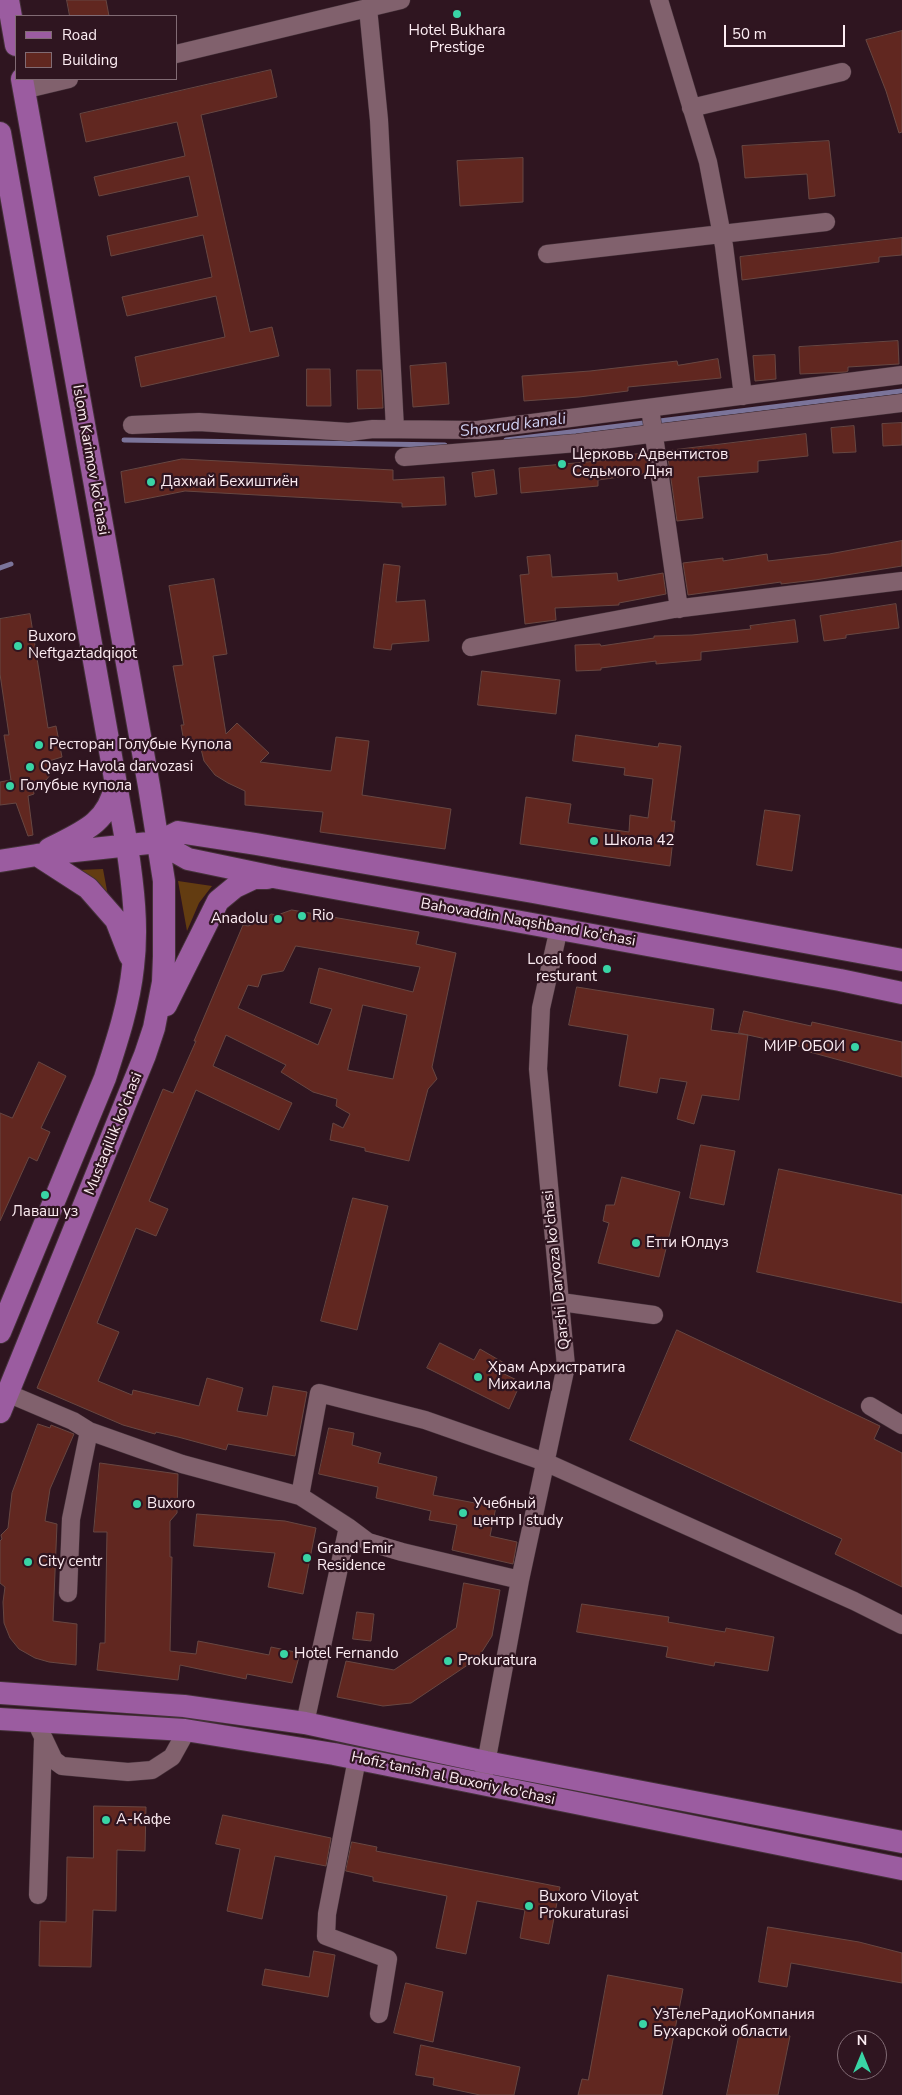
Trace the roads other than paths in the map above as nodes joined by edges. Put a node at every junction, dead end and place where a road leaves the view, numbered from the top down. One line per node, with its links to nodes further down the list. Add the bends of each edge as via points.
1 (8, 0): 5 (main road)
2 (401, 0): 4 (street)
3 (659, 0): 10 (street)
4 (368, 8): 6 (street); 20 (street, via 379,120)
5 (15, 39)
6 (178, 54)
7 (842, 72): 10 (street)
8 (60, 80): 9 (street)
9 (23, 84): 27 (main road, Islom Karimov ko'chasi)
10 (691, 108): 13 (street, via 708,162)
11 (1, 147): 26 (main road, Islom Karimov ko'chasi)
12 (826, 222): 13 (street)
13 (722, 234): 14 (street); 16 (street)
14 (547, 254)
15 (902, 375): 16 (street)
16 (742, 396): 18 (street)
17 (902, 403): 21 (street)
18 (650, 408): 20 (street, via 478,430); 21 (street)
19 (132, 425): 20 (street, via 199,422 349,432)
20 (395, 429)
21 (654, 433): 22 (street, via 577,443); 24 (street)
22 (404, 457)
23 (902, 581): 24 (street)
24 (679, 609): 25 (street)
25 (471, 647)
26 (116, 783): 28 (main road, Islom Karimov ko'chasi); 29 (main road, via 113,800 91,828)
27 (158, 842): 28 (main road, Bahovaddin Naqshband ko'chasi); 31 (main road, Bahovaddin Naqshband ko'chasi, via 188,859); 33 (main road, Bahovaddin Naqshband ko'chasi, via 178,832 256,844); 36 (main road, Mustaqillik ko'chasi, via 164,881 164,956 163,982)
28 (127, 846): 29 (main road, Bahovaddin Naqshband ko'chasi); 34 (main road, Mustaqillik ko'chasi, via 136,916)
29 (37, 855): 30 (main road, Bahovaddin Naqshband ko'chasi); 34 (main road, via 88,888 103,904 116,920)
30 (0, 861)
31 (279, 878): 32 (main road, Bahovaddin Naqshband ko'chasi); 36 (main road, via 254,878 235,887 218,901)
32 (559, 928): 35 (main road, Bahovaddin Naqshband ko'chasi); 37 (street, Qarshi Darvoza ko'chasi, via 541,1008 538,1069)
33 (899, 957)
34 (134, 966): 39 (main road, Mustaqillik ko'chasi, via 127,1006 105,1078)
35 (902, 993)
36 (154, 1028): 40 (main road, Mustaqillik ko'chasi)
37 (561, 1302): 38 (street); 44 (street, Qarshi Darvoza ko'chasi, via 566,1366)
38 (654, 1315)
39 (0, 1332)
40 (4, 1403): 43 (street, via 73,1421)
41 (870, 1406): 42 (street)
42 (902, 1425)
43 (89, 1431): 45 (street, via 182,1464); 48 (street, via 71,1519)
44 (545, 1462): 45 (street, via 426,1420 319,1393); 47 (street, Qarshi Darvoza ko'chasi); 49 (street)
45 (300, 1496): 46 (street)
46 (348, 1527): 47 (street, via 368,1542); 52 (street)
47 (520, 1580): 56 (street, Qarshi Darvoza ko'chasi)
48 (68, 1593)
49 (902, 1625)
50 (0, 1694): 52 (main road, Hofiz tanish al Buxoriy ko'chasi, via 184,1706)
51 (0, 1719): 53 (main road, Hofiz tanish al Buxoriy ko'chasi)
52 (306, 1723): 56 (main road, Hofiz tanish al Buxoriy ko'chasi)
53 (39, 1728): 54 (main road, Hofiz tanish al Buxoriy ko'chasi); 54 (street, via 54,1760 62,1766 128,1772 152,1770 172,1757); 62 (street)
54 (188, 1730): 55 (main road, Hofiz tanish al Buxoriy ko'chasi)
55 (357, 1759): 57 (main road, Hofiz tanish al Buxoriy ko'chasi); 63 (street, via 327,1914 326,1936 388,1959)
56 (486, 1762): 57 (street, Qarshi Darvoza ko'chasi); 58 (main road, Hofiz tanish al Buxoriy ko'chasi)
57 (482, 1785): 59 (main road, Hofiz tanish al Buxoriy ko'chasi)
58 (724, 1807): 59 (main road); 60 (main road, Hofiz tanish al Buxoriy ko'chasi)
59 (719, 1833): 61 (main road, Hofiz tanish al Buxoriy ko'chasi)
60 (902, 1842)
61 (902, 1869)
62 (38, 1895)
63 (379, 2014)

